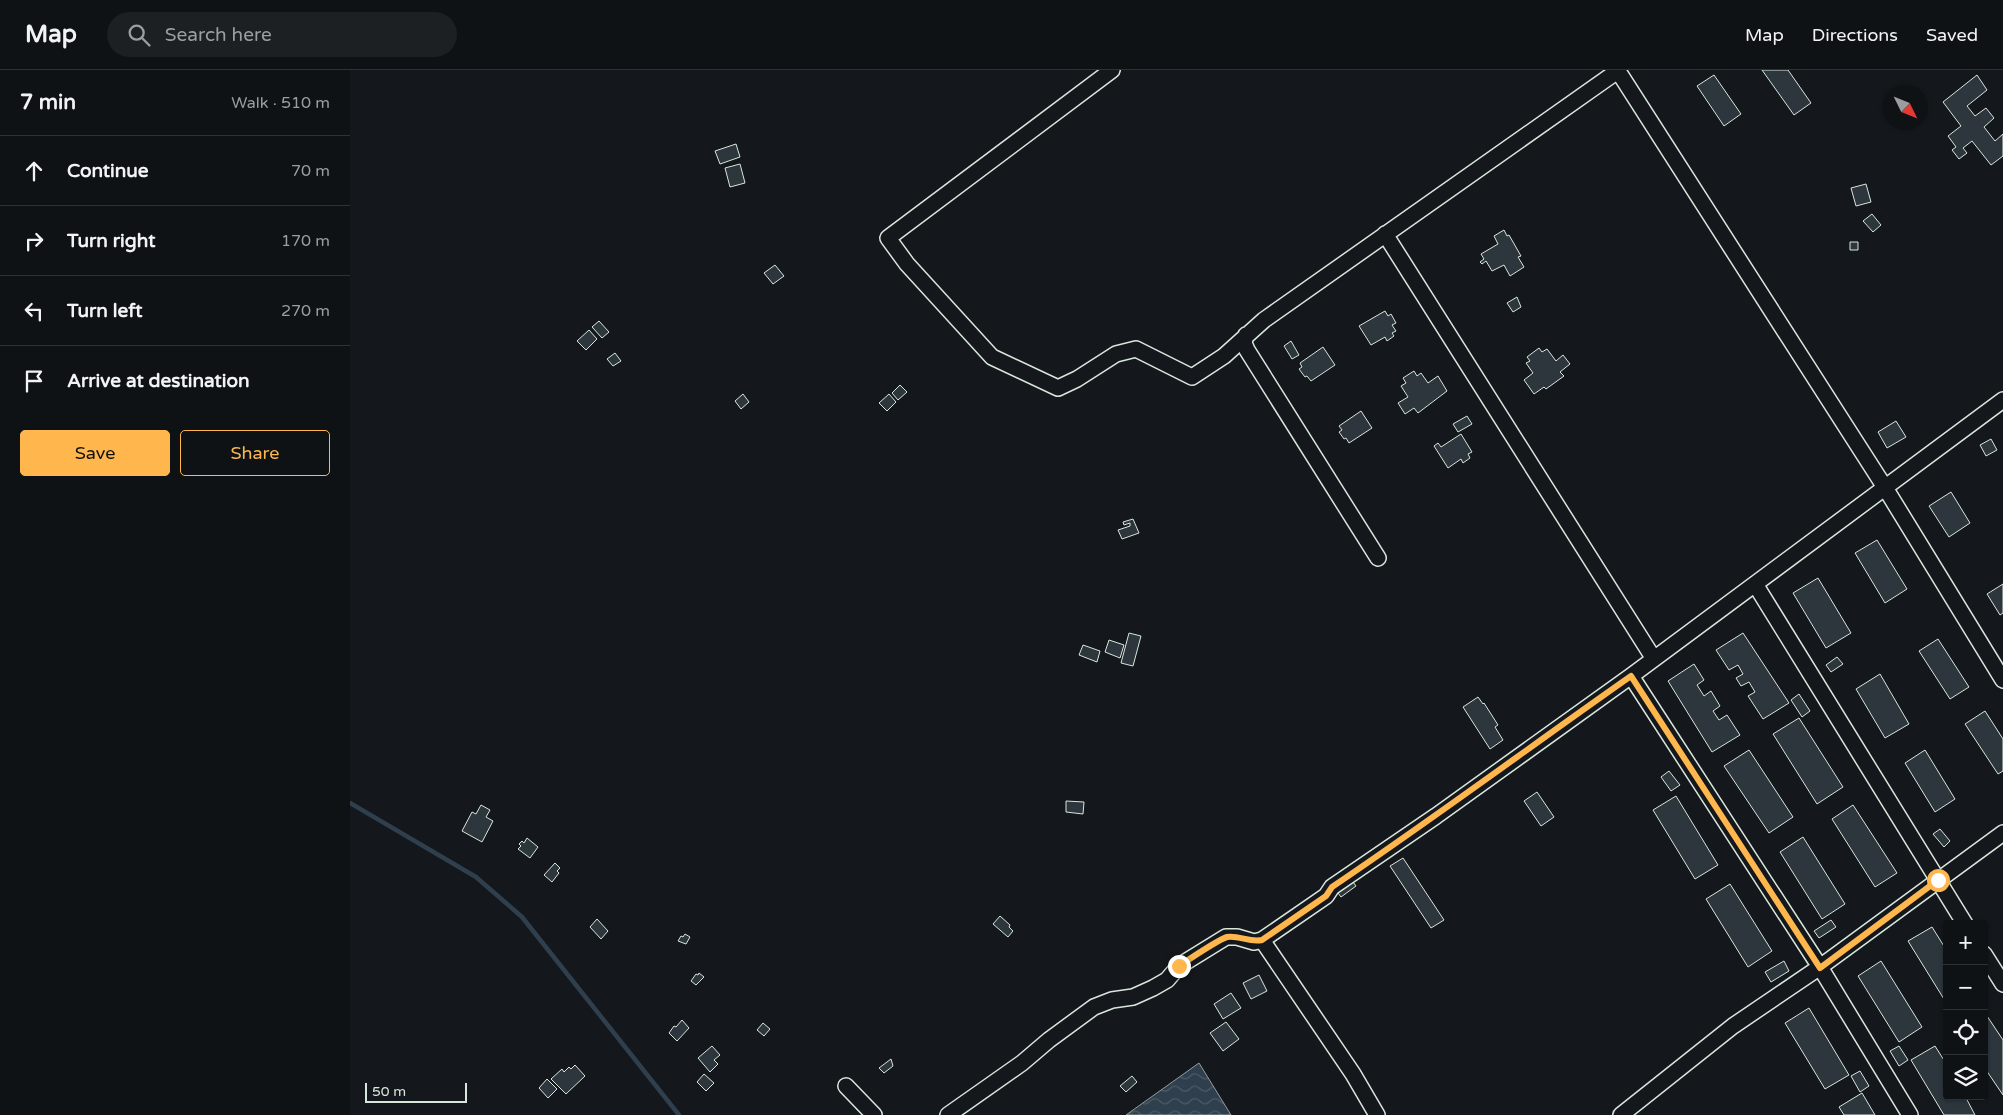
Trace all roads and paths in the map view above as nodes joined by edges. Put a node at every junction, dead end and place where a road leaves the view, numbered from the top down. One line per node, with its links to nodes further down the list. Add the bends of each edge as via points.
1 (1112, 70): 4 (street, via 888,238 907,264 992,357 1058,388 1116,354 1136,349 1192,377 1224,356)
2 (1618, 70): 3 (street); 6 (street)
3 (1385, 234): 4 (street); 9 (street)
4 (1246, 335): 7 (street, via 1244,343 1248,350)
5 (2003, 400): 6 (street)
6 (1884, 486): 8 (street); 11 (street)
7 (1378, 558)
8 (1755, 584): 9 (street); 13 (street)
9 (1654, 659): 10 (street)
10 (1631, 676): 15 (street); 17 (street)
11 (2003, 680)
12 (2003, 833): 13 (street)
13 (1938, 880): 14 (street); 17 (street)
14 (1963, 920)
15 (1262, 940): 21 (street, via 1254,942 1226,937 1179,966 1167,980 1153,988 1094,1008 1022,1064); 22 (street)
16 (1988, 960): 18 (street)
17 (1820, 968): 23 (street, via 1733,1026); 24 (street)
18 (2003, 984)
19 (850, 1090): 20 (street)
20 (874, 1115)
21 (948, 1115)
22 (1377, 1115)
23 (1621, 1115)
24 (1910, 1115)

